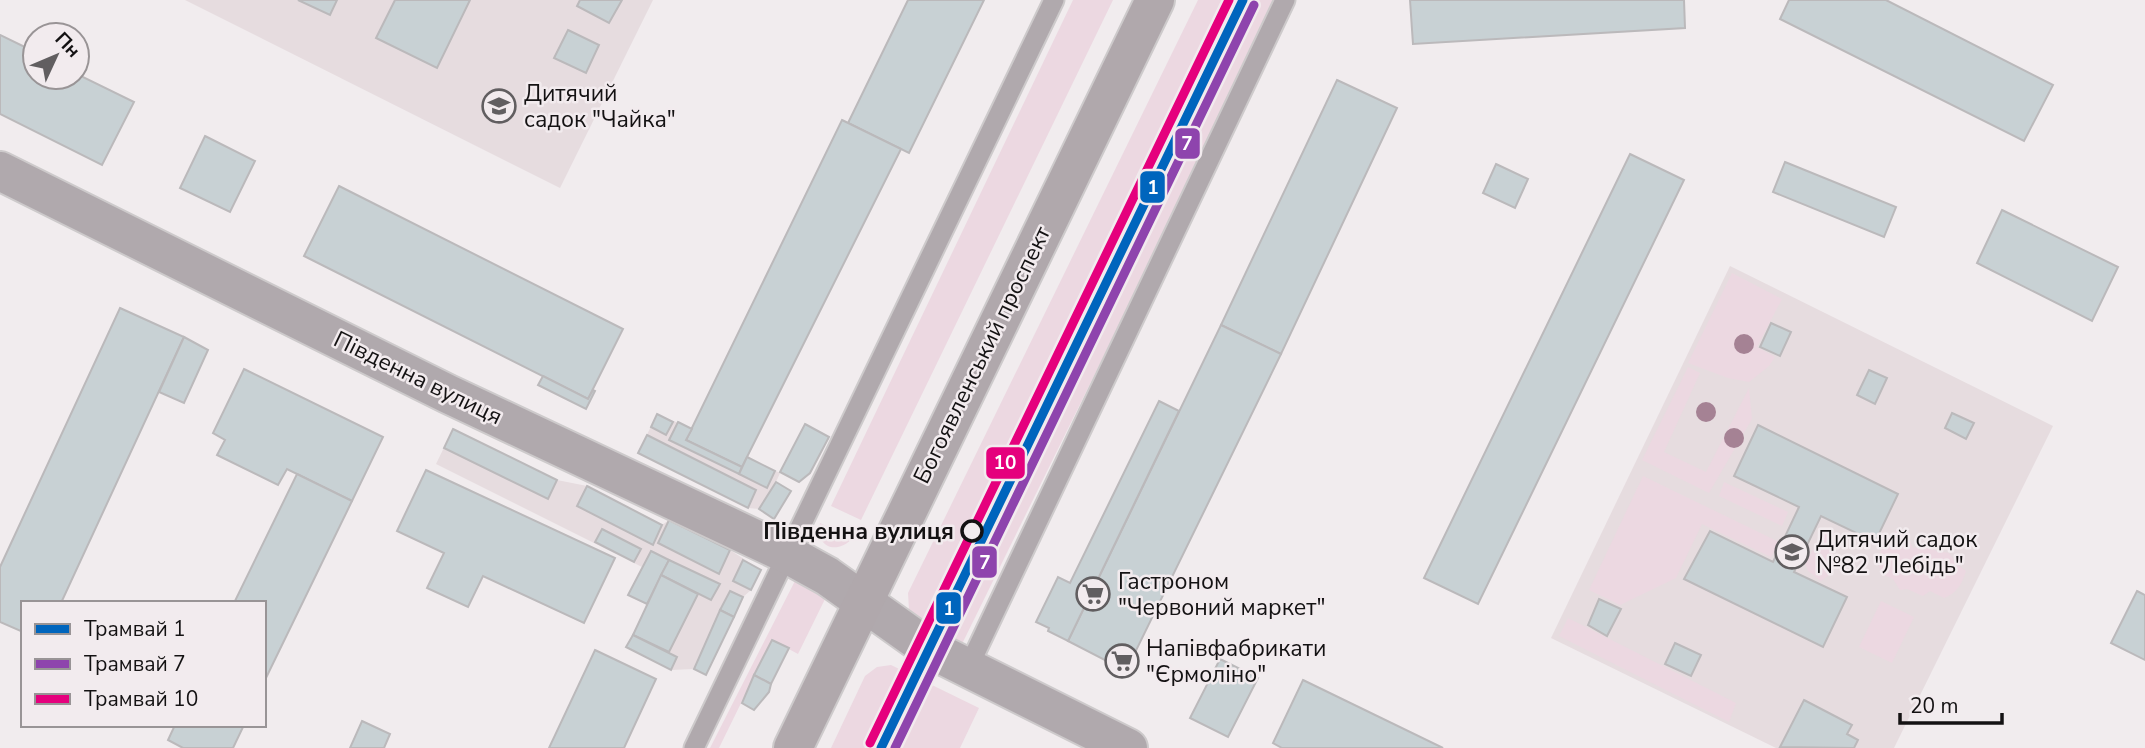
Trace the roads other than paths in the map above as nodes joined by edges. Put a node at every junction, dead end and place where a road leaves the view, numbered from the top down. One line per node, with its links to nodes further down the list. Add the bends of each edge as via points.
1 (1054, 0): 5 (lane)
2 (1155, 0): 6 (main road, Богоявленський проспект)
3 (1285, 0): 7 (lane)
4 (0, 172): 5 (street, Південна вулиця, via 448,394)
5 (787, 554): 6 (street, Південна вулиця); 8 (lane)
6 (863, 603): 7 (street, Південна вулиця, via 928,648); 9 (main road, Богоявленський проспект)
7 (968, 667): 10 (street, Південна вулиця)
8 (694, 748)
9 (793, 748)
10 (1128, 748)

